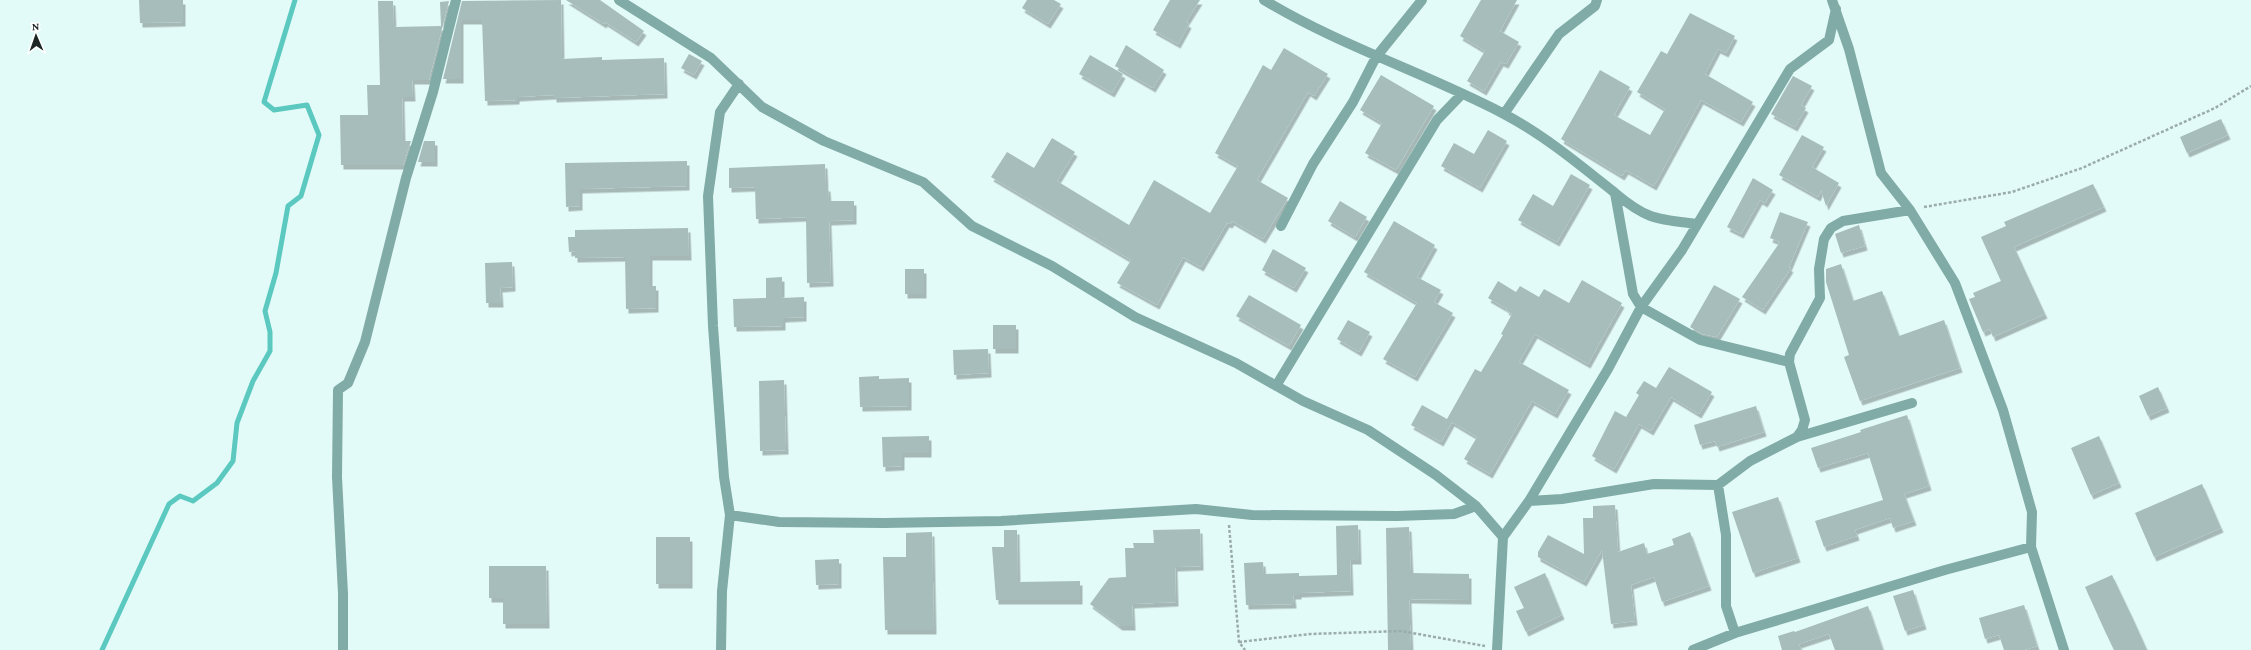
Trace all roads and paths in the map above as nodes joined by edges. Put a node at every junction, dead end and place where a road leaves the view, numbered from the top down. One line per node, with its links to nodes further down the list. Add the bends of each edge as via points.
1 (456, 0): 31 (street, via 434,92 406,178 364,342 348,383 338,390 337,477)
2 (619, 0): 8 (street, via 710,58)
3 (1264, 0): 7 (street)
4 (1422, 0): 7 (street)
5 (1597, 0): 11 (street, via 1595,6 1559,34)
6 (1834, 4): 13 (street, via 1849,49 1881,173); 14 (street, via 1829,40 1790,69)
7 (1376, 57): 10 (street); 15 (street, via 1353,102 1313,164)
8 (739, 84): 18 (street, via 762,107 824,141 924,182 972,226 1052,266 1135,317 1236,363); 25 (street, via 720,112 708,196 713,326 724,477)
9 (2251, 86): 13 (path, via 2215,108 2082,168 2012,192)
10 (1461, 95): 11 (street); 18 (street, via 1437,120)
11 (1504, 114): 12 (street, via 1531,130)
12 (1615, 193): 14 (street, via 1631,207 1649,217); 16 (street, via 1633,294)
13 (1910, 210): 17 (street, via 1842,221 1831,228 1824,240 1818,269 1820,298 1790,354); 27 (street, via 1955,283 2003,410 2032,512)
14 (1698, 224): 16 (street)
15 (1281, 226)
16 (1641, 307): 17 (street, via 1700,340); 22 (street, via 1608,369)
17 (1789, 362): 20 (street, via 1805,420 1802,430)
18 (1276, 386): 23 (street, via 1302,401 1368,430 1436,475)
19 (1912, 403): 20 (street)
20 (1796, 437): 21 (street, via 1750,461)
21 (1718, 485): 22 (street, via 1654,484 1562,499); 28 (street, via 1726,535 1726,606)
22 (1529, 501): 26 (street)
23 (1476, 506): 24 (street, via 1454,514 1397,516); 26 (street)
24 (1228, 512): 25 (street, via 1196,509 1001,521 884,523 779,522); 29 (path, via 1229,552)
25 (730, 515): 32 (street, via 722,591)
26 (1503, 537): 30 (street, via 1498,592)
27 (2031, 547): 28 (street); 35 (street)
28 (1735, 633): 34 (street)
29 (1239, 642): 30 (path, via 1310,634 1401,631); 33 (path)
30 (1498, 649)
31 (343, 650)
32 (721, 650)
33 (1245, 650)
34 (1692, 650)
35 (2064, 650)

